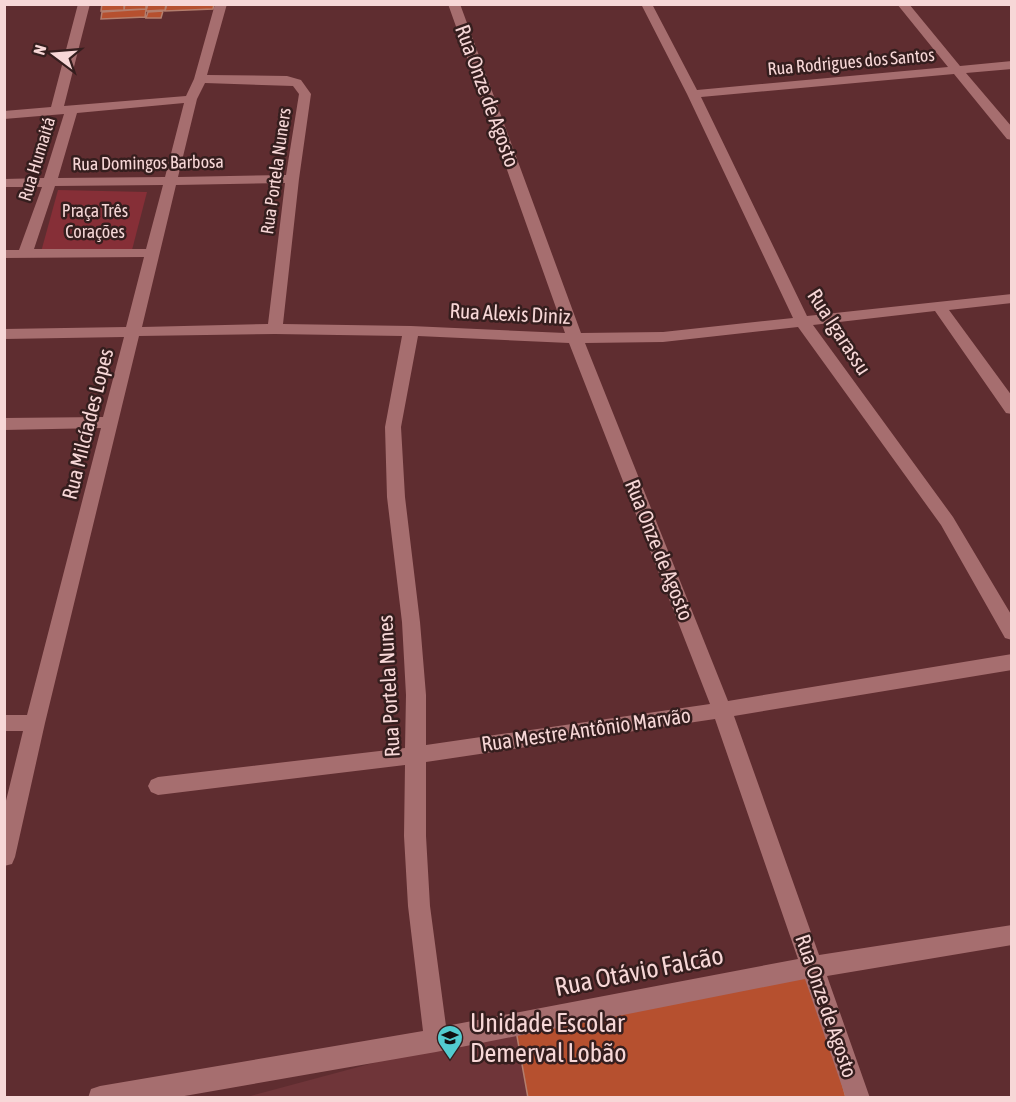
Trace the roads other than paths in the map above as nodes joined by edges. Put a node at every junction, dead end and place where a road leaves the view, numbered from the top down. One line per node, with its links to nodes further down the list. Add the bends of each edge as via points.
1 (84, 4): 12 (street, Rua Humaitá)
2 (221, 4): 8 (street, Rua Milcíades Lopes)
3 (454, 4): 29 (street, Rua Onze de Agosto)
4 (646, 4): 9 (street, Rua Igarassu)
5 (902, 4): 7 (street)
6 (1011, 65): 7 (street, Rua Rodrigues dos Santos)
7 (956, 70): 9 (street, Rua Rodrigues dos Santos); 14 (street)
8 (200, 80): 10 (street, Rua Milcíades Lopes); 15 (street, Rua Portela Nuners, via 287,80 303,88)
9 (693, 94): 24 (street, Rua Igarassu)
10 (191, 99): 11 (street); 16 (street, Rua Milcíades Lopes)
11 (71, 110): 12 (street); 17 (street, Rua Humaitá)
12 (56, 112): 13 (street)
13 (4, 115)
14 (1011, 136)
15 (292, 179): 16 (street, Rua Domingos Barbosa); 25 (street, Rua Portela Nuners)
16 (171, 180): 17 (street, Rua Domingos Barbosa); 19 (street, Rua Milcíades Lopes)
17 (50, 182): 18 (street, Rua Domingos Barbosa); 21 (street, Rua Humaitá)
18 (4, 183)
19 (154, 253): 21 (street); 26 (street, Rua Milcíades Lopes)
20 (4, 254): 21 (street)
21 (25, 254)
22 (1011, 298): 23 (street, Rua Alexis Diniz)
23 (939, 306): 24 (street, Rua Alexis Diniz); 30 (street)
24 (802, 321): 29 (street, Rua Alexis Diniz, via 663,337); 33 (street, Rua Igarassu, via 947,521)
25 (275, 329): 26 (street, Rua Alexis Diniz); 27 (street, Rua Alexis Diniz)
26 (135, 331): 28 (street, Rua Alexis Diniz); 31 (street, Rua Milcíades Lopes)
27 (411, 331): 29 (street, Rua Alexis Diniz); 38 (street, Rua Portela Nunes, via 393,428 396,497 411,622)
28 (4, 334)
29 (575, 338): 35 (street, Rua Onze de Agosto)
30 (1011, 409)
31 (112, 422): 32 (street); 37 (street, Rua Milcíades Lopes)
32 (4, 424)
33 (1011, 633)
34 (1011, 662): 35 (street, Rua Mestre Antônio Marvão)
35 (722, 710): 38 (street, Rua Mestre Antônio Marvão); 42 (street, Rua Onze de Agosto)
36 (4, 723): 37 (street)
37 (35, 723): 40 (street, Rua Milcíades Lopes)
38 (417, 755): 39 (street, Rua Mestre Antônio Marvão); 43 (street, Rua Portela Nunes, via 415,836 419,906)
39 (158, 786)
40 (4, 857)
41 (1011, 935): 42 (street, Rua Otávio Falcão)
42 (813, 967): 43 (street, Rua Otávio Falcão); 45 (street, Rua Onze de Agosto)
43 (436, 1040): 44 (street, Rua Otávio Falcão)
44 (100, 1098)
45 (858, 1098)

